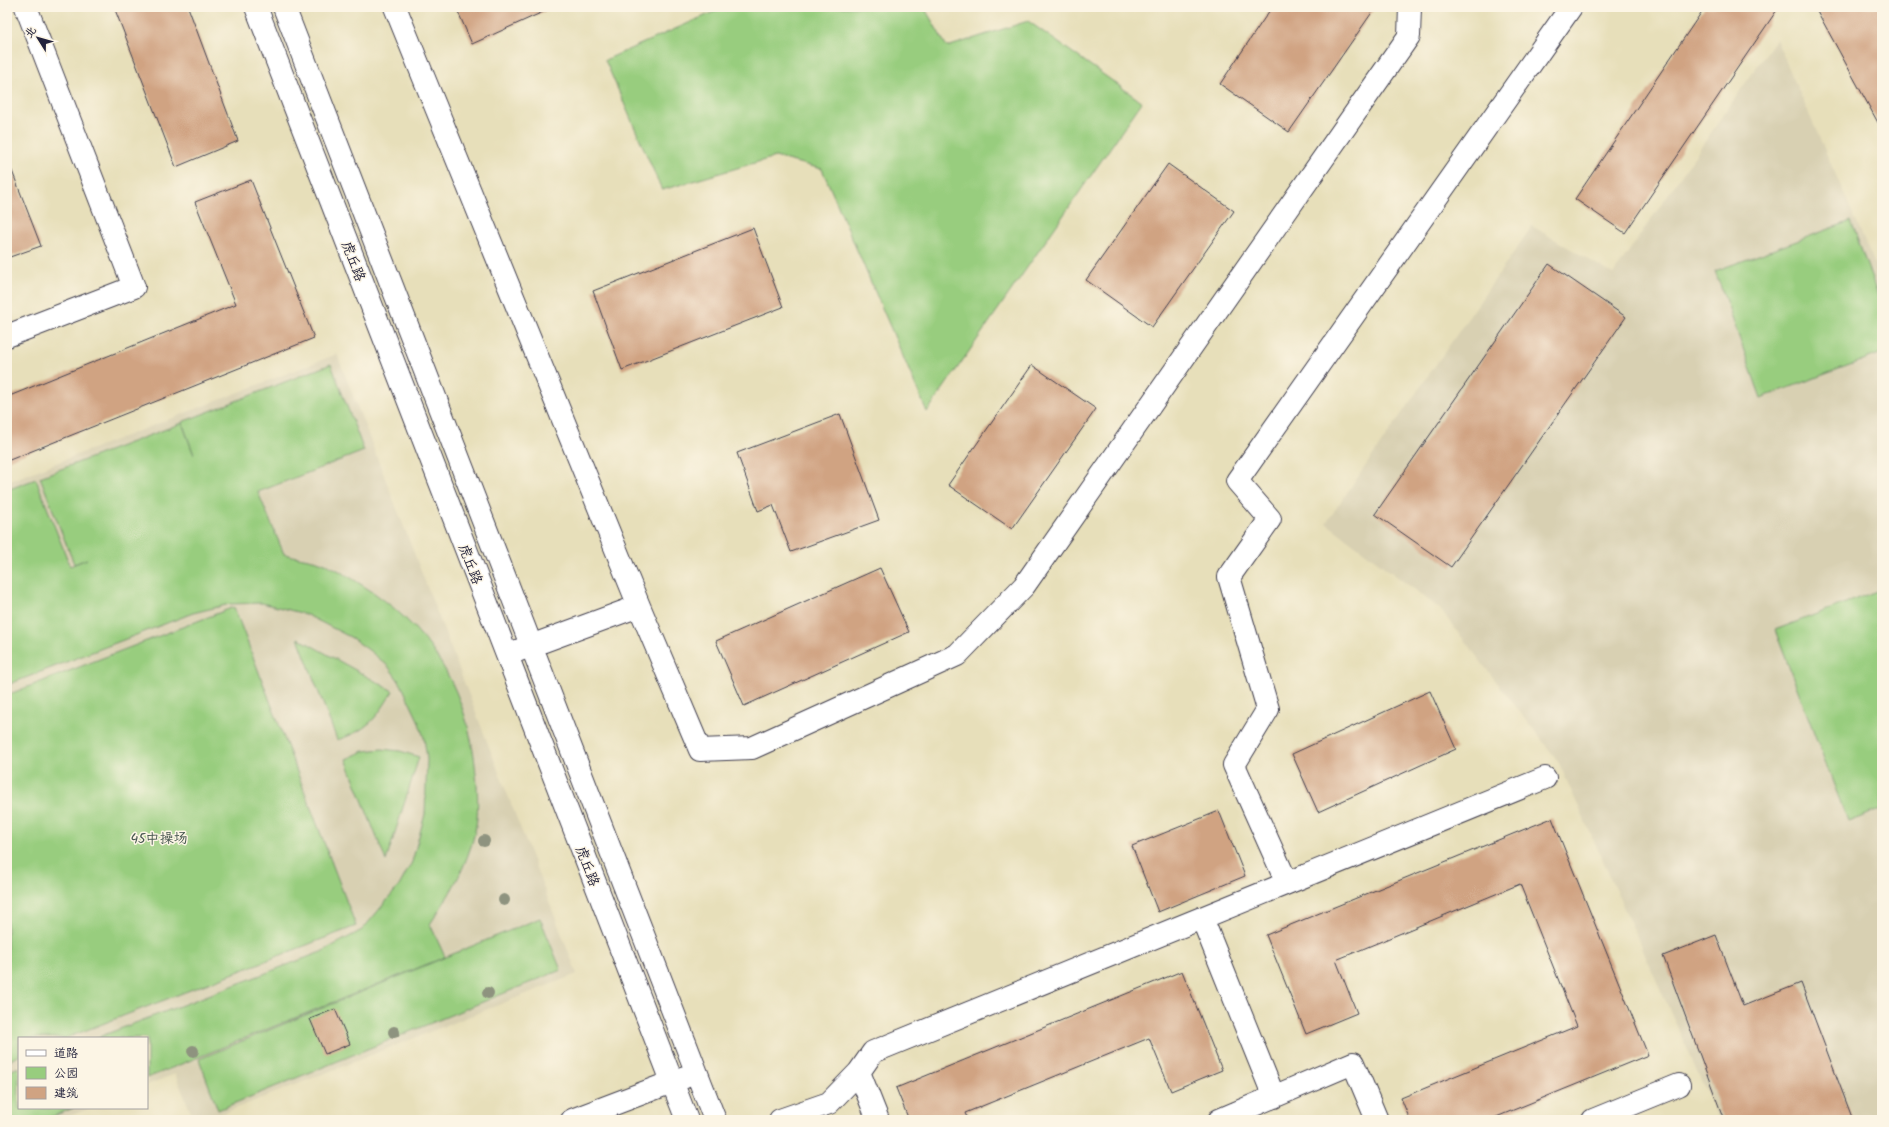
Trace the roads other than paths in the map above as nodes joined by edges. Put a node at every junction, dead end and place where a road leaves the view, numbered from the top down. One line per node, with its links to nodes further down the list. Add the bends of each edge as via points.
1 (26, 7): 7 (street, via 134,287)
2 (256, 7): 10 (street, 虎丘路)
3 (284, 7): 9 (street, 虎丘路)
4 (395, 7): 8 (street)
5 (1410, 7): 8 (street, via 1409,36 1024,586 957,655 752,748 700,750)
6 (1571, 7): 12 (street, via 1237,481 1270,519 1229,577 1268,709 1234,765)
7 (7, 336)
8 (639, 606): 9 (street)
9 (530, 646): 10 (street); 14 (street, 虎丘路)
10 (506, 655): 16 (street, 虎丘路)
11 (1545, 778): 12 (street)
12 (1287, 883): 13 (street)
13 (1202, 918): 15 (street, via 873,1052); 18 (street)
14 (695, 1072): 16 (street); 21 (street, 虎丘路)
15 (859, 1072): 22 (street, via 829,1103); 23 (street)
16 (672, 1082): 19 (street); 20 (street, 虎丘路)
17 (1679, 1085): 26 (street)
18 (1274, 1096): 24 (street); 25 (street, via 1353,1063)
19 (572, 1120)
20 (687, 1120)
21 (715, 1120)
22 (780, 1120)
23 (878, 1120)
24 (1219, 1120)
25 (1377, 1120)
26 (1593, 1120)

